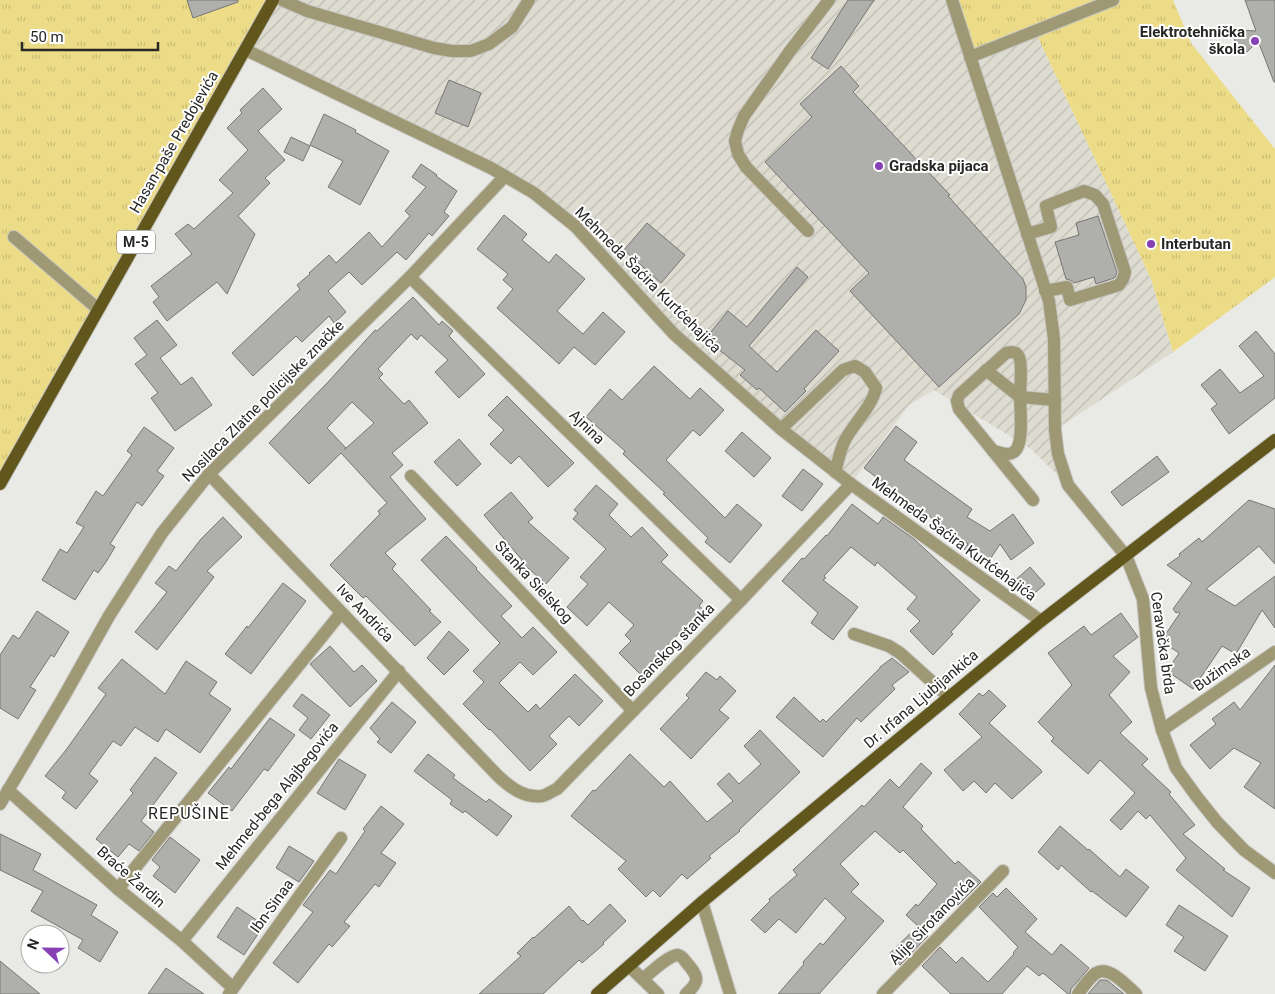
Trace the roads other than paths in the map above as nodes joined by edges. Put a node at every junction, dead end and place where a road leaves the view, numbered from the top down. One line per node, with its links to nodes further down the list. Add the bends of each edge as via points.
1 (273, 0): 7 (main road, Hasan-paše Predojevića / M-5)
2 (282, 0): 3 (street, via 307,11 434,48 471,51 489,44 512,27)
3 (529, 0)
4 (829, 0): 10 (street, via 744,116 735,141 746,167)
5 (952, 0): 8 (street, Ceravačka brda)
6 (1113, 0): 8 (street)
7 (246, 50): 9 (street, Mehmeda Šaćira Kurtćehajića); 15 (main road, Hasan-paše Predojevića / M-5)
8 (970, 57): 11 (street, Ceravačka brda)
9 (505, 176): 13 (street, Nosilaca Zlatne policijske značke); 19 (street, Mehmeda Šaćira Kurtćehajića, via 575,226 674,334)
10 (808, 231)
11 (1027, 234): 14 (street, Ceravačka brda); 14 (street, via 1051,227 1046,206 1054,202 1084,191 1095,195 1103,204 1125,272 1123,279 1119,285 1070,300 1067,287)
12 (14, 237): 15 (street)
13 (410, 277): 23 (street, Nosilaca Zlatne policijske značke); 29 (street, Ajnina)
14 (1046, 291): 18 (street, Ceravačka brda, via 1054,339)
15 (98, 309): 25 (main road, Hasan-paše Predojevića / M-5)
16 (986, 370): 17 (street); 17 (street, via 1006,353 1018,354 1021,361); 21 (street, via 959,395 957,401 959,409)
17 (1020, 397): 18 (street); 21 (street, via 1017,449 1004,454)
18 (1055, 400): 28 (street, Ceravačka brda, via 1058,454 1068,485)
19 (781, 429): 22 (street, Mehmeda Šaćira Kurtćehajića); 22 (street, via 843,370 855,366 865,372 876,388 874,398 844,442)
20 (1275, 440): 28 (main road, Dr. Irfana Ljubijankića)
21 (993, 451): 27 (street)
22 (835, 472): 26 (street, Mehmeda Šaćira Kurtćehajića)
23 (209, 474): 30 (street, Ive Andrića); 39 (street, Nosilaca Zlatne policijske značke, via 162,533 109,616)
24 (411, 476): 36 (street, Stanka Sielskog)
25 (0, 484)
26 (851, 484): 29 (street, Bosanskog stanka); 31 (street, Mehmeda Šaćira Kurtćehajića)
27 (1033, 500)
28 (1126, 556): 31 (main road, Dr. Irfana Ljubijankića); 37 (street, Ceravačka brda, via 1143,599 1151,688)
29 (741, 600): 36 (street, Bosanskog stanka)
30 (341, 612): 34 (street, Ive Andrića); 44 (street)
31 (1041, 621): 35 (main road, Dr. Irfana Ljubijankića)
32 (854, 634): 35 (street, via 900,652)
33 (1275, 652): 37 (street, Bužimska)
34 (399, 671): 38 (street, Ive Andrića); 46 (street, Mehmed-bega Alajbegovića)
35 (949, 698): 45 (main road, Dr. Irfana Ljubijankića)
36 (633, 711): 38 (street, Bosanskog stanka, via 557,789 543,796 528,796)
37 (1162, 730): 43 (street, Ceravačka brda, via 1176,768 1217,822 1244,850)
38 (498, 776)
39 (8, 790): 40 (street, Nosilaca Zlatne policijske značke); 44 (street, Braće Žardin)
40 (0, 804)
41 (341, 838): 49 (street, Ibn-Sinaa)
42 (1003, 871): 54 (street, Alije Sirotanovića)
43 (1275, 873)
44 (118, 889): 46 (street, Braće Žardin)
45 (702, 902): 47 (main road, Dr. Irfana Ljubijankića); 53 (street)
46 (182, 941): 49 (street, Braće Žardin)
47 (629, 966): 48 (street); 50 (main road, Dr. Irfana Ljubijankića)
48 (643, 979): 51 (street); 52 (street, via 669,958 682,957 695,973 696,980)
49 (231, 991)
50 (597, 994)
51 (658, 994)
52 (686, 994)
53 (730, 994)
54 (883, 994)
55 (1078, 994): 56 (street, via 1101,971 1110,972)
56 (1136, 994)

